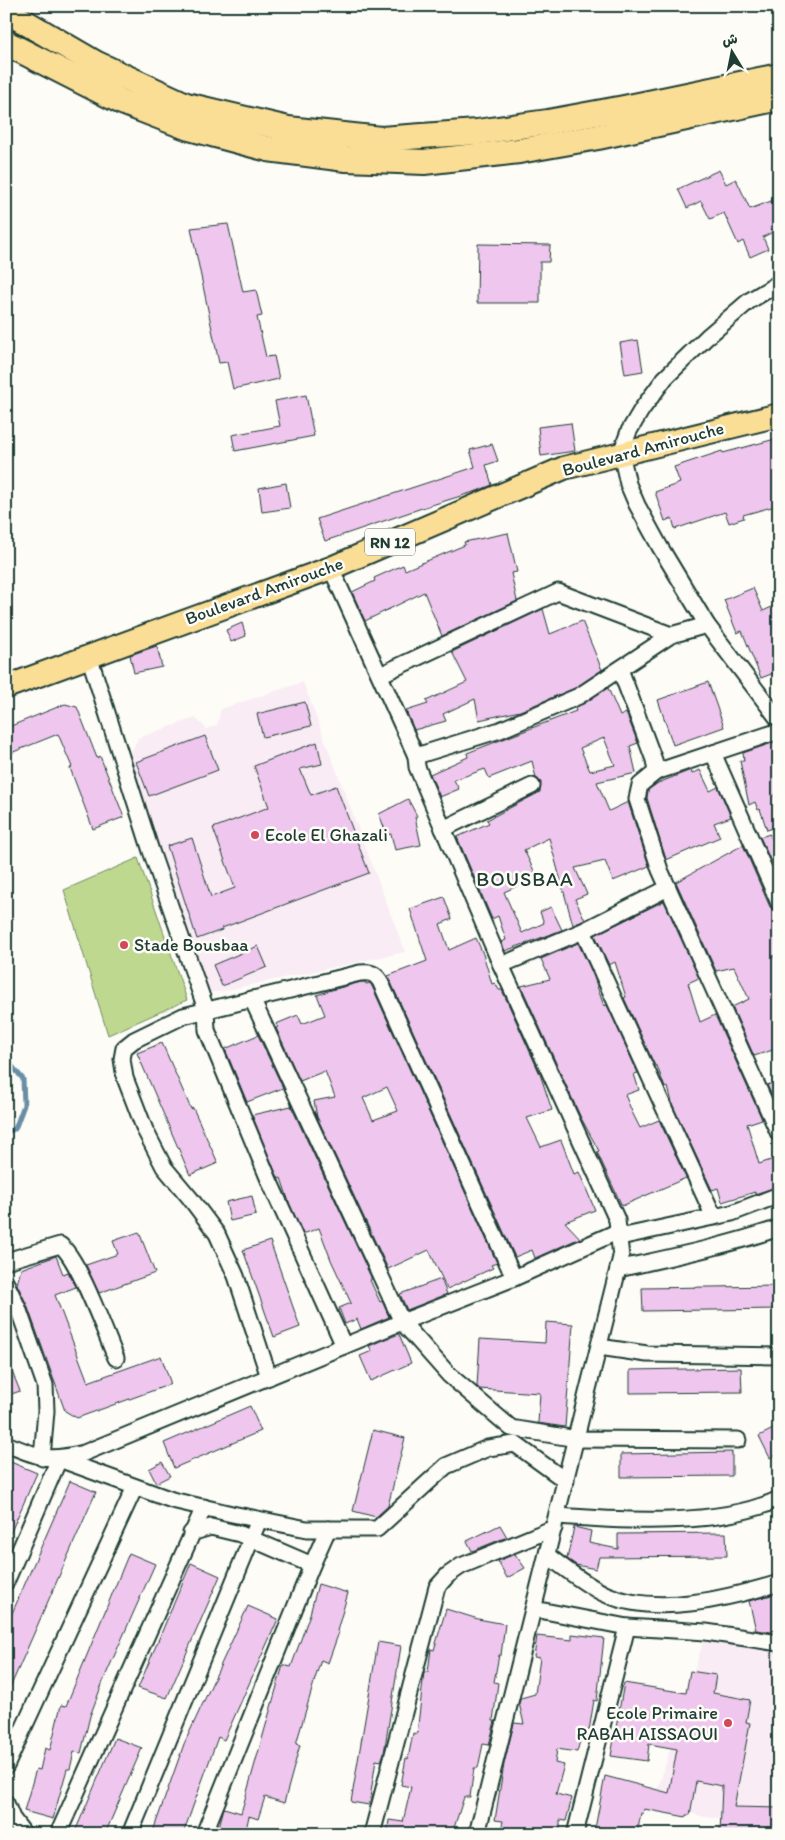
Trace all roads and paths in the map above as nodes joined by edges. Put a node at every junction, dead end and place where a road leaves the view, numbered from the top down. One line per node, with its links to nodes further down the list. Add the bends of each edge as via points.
1 (6, 11): 3 (highway, via 97,64 186,105 288,129 381,139 477,132 548,122)
2 (6, 43): 4 (highway, via 122,102 189,128 268,149 346,159 424,162 520,151)
3 (779, 76)
4 (779, 98)
5 (779, 283): 7 (street, via 749,301 665,378 629,431)
6 (779, 415): 7 (main road, Boulevard Amirouche / RN 12)
7 (620, 453): 8 (main road, Boulevard Amirouche / RN 12, via 564,468); 9 (street, via 637,505)
8 (331, 568): 11 (main road, Boulevard Amirouche / RN 12); 13 (street)
9 (707, 625): 10 (street); 15 (street)
10 (671, 635): 12 (street); 13 (street, via 558,592)
11 (89, 656): 14 (main road, Boulevard Amirouche / RN 12); 27 (street)
12 (620, 669): 18 (street, via 579,696 500,730); 19 (street)
13 (380, 675): 18 (street)
14 (6, 687)
15 (779, 720)
16 (779, 731): 17 (street)
17 (713, 753): 19 (street); 23 (street)
18 (416, 756): 21 (street, via 417,767)
19 (656, 772): 22 (street, via 640,785 637,799)
20 (532, 786): 21 (street)
21 (443, 829): 25 (street)
22 (668, 888): 24 (street); 28 (street)
23 (779, 903)
24 (583, 931): 25 (street); 30 (street)
25 (501, 965): 32 (street, via 617,1220)
26 (252, 999): 27 (street); 35 (street, via 370,972 376,975); 37 (street)
27 (206, 1010): 38 (street, via 207,1030 269,1180); 42 (street, via 182,1016 124,1048 125,1078 145,1130 164,1167 217,1234 236,1276)
28 (779, 1134)
29 (779, 1195): 30 (street)
30 (714, 1217): 32 (street)
31 (779, 1228): 34 (street, via 708,1249)
32 (619, 1234): 34 (street, via 621,1256); 35 (street)
33 (6, 1261): 41 (street, via 52,1246 64,1248 76,1264)
34 (618, 1269): 39 (street)
35 (514, 1278): 37 (street)
36 (6, 1282): 46 (street, via 45,1385)
37 (402, 1322): 38 (street); 43 (street, via 449,1376 511,1428)
38 (344, 1346): 42 (street)
39 (599, 1347): 40 (street, via 648,1354); 43 (street)
40 (779, 1356)
41 (116, 1358)
42 (269, 1377): 47 (street, via 84,1453)
43 (576, 1439): 44 (street); 48 (street)
44 (738, 1440)
45 (6, 1444): 46 (street)
46 (42, 1458): 47 (street)
47 (58, 1459): 49 (street); 59 (street)
48 (566, 1481): 53 (street); 54 (street, via 515,1444 488,1448 446,1466 377,1529)
49 (136, 1487): 51 (street); 64 (street)
50 (779, 1499): 53 (street, via 724,1516)
51 (204, 1507): 52 (street); 55 (street)
52 (259, 1520): 54 (street, via 307,1529); 56 (street)
53 (556, 1522): 57 (street); 70 (street, via 461,1566 437,1587)
54 (328, 1529): 58 (street)
55 (191, 1533): 56 (street, via 211,1526); 67 (street)
56 (251, 1538): 58 (street); 68 (street)
57 (548, 1556): 60 (street, via 582,1581 607,1594 636,1602 673,1604 708,1600); 61 (street)
58 (312, 1565): 69 (street)
59 (6, 1582)
60 (779, 1583)
61 (534, 1609): 62 (street); 71 (street)
62 (627, 1627): 63 (street, via 706,1632); 72 (street)
63 (779, 1643)
64 (6, 1766)
65 (6, 1803): 66 (street)
66 (24, 1834)
67 (58, 1834)
68 (130, 1834)
69 (204, 1834)
70 (372, 1834)
71 (477, 1834)
72 (575, 1834)

